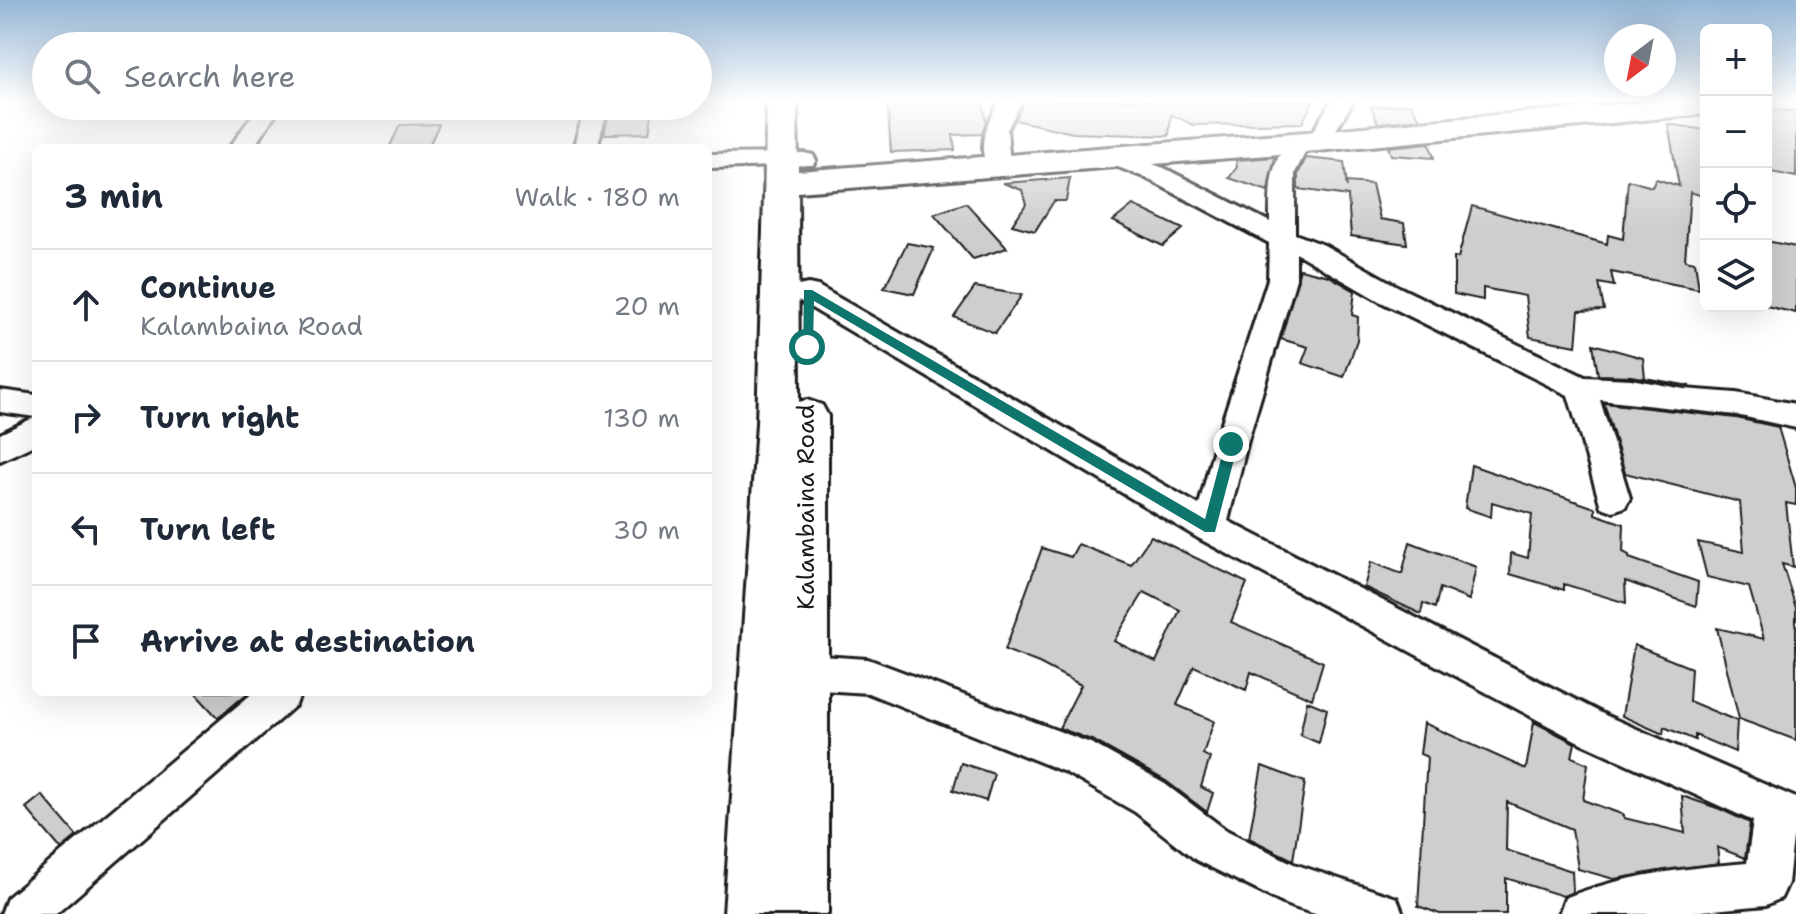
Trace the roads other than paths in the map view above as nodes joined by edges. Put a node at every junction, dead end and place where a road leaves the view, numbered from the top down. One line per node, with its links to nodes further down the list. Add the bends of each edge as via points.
1 (1308, 142): 10 (street, via 1283,173)
2 (788, 143): 9 (main road)
3 (796, 143): 9 (main road, Kalambaina Road)
4 (996, 143): 8 (street)
5 (1298, 143): 6 (main road)
6 (1108, 155): 8 (main road); 10 (street, via 1155,173)
7 (712, 162): 9 (street)
8 (998, 164): 9 (main road)
9 (792, 172): 11 (main road, Kalambaina Road); 25 (main road)
10 (1280, 238): 12 (street); 19 (street, via 1282,279)
11 (808, 293): 19 (street); 20 (main road, Kalambaina Road)
12 (1581, 388): 15 (street, via 1631,390); 18 (street)
13 (0, 401): 14 (street)
14 (32, 405)
15 (1796, 416)
16 (32, 431): 17 (street)
17 (0, 449)
18 (1613, 498)
19 (1210, 528): 22 (street, via 1593,729)
20 (805, 672): 23 (street, via 868,676 1079,758 1150,798 1211,845); 26 (main road, Kalambaina Road)
21 (277, 696): 24 (street)
22 (1786, 814): 27 (street, via 1766,883 1676,891)
23 (1359, 912)
24 (23, 914)
25 (754, 914)
26 (798, 914)
27 (1581, 914)

